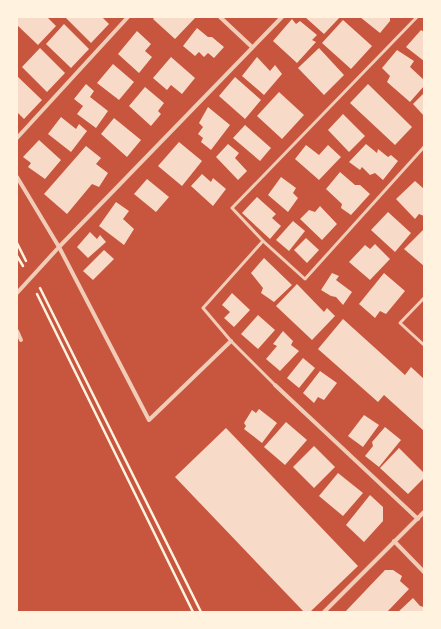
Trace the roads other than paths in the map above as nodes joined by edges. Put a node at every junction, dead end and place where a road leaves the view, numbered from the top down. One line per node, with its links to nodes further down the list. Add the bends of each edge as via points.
1 (128, 17): 6 (street)
2 (220, 17): 5 (street)
3 (282, 17): 5 (street)
4 (417, 17): 9 (lane, via 232,208)
5 (252, 47): 10 (street)
6 (17, 138)
7 (424, 147): 9 (lane, via 305,279)
8 (17, 176): 10 (street)
9 (263, 241): 15 (lane, via 203,308)
10 (59, 247): 11 (street); 15 (street, via 149,420)
11 (17, 293)
12 (424, 298): 16 (lane, via 400,323)
13 (17, 331): 14 (street)
14 (21, 340)
15 (231, 342): 17 (lane)
16 (424, 345)
17 (274, 385): 19 (street)
18 (424, 512): 19 (street)
19 (418, 519): 20 (street)
20 (394, 542): 21 (street); 22 (street)
21 (424, 572)
22 (324, 612)

